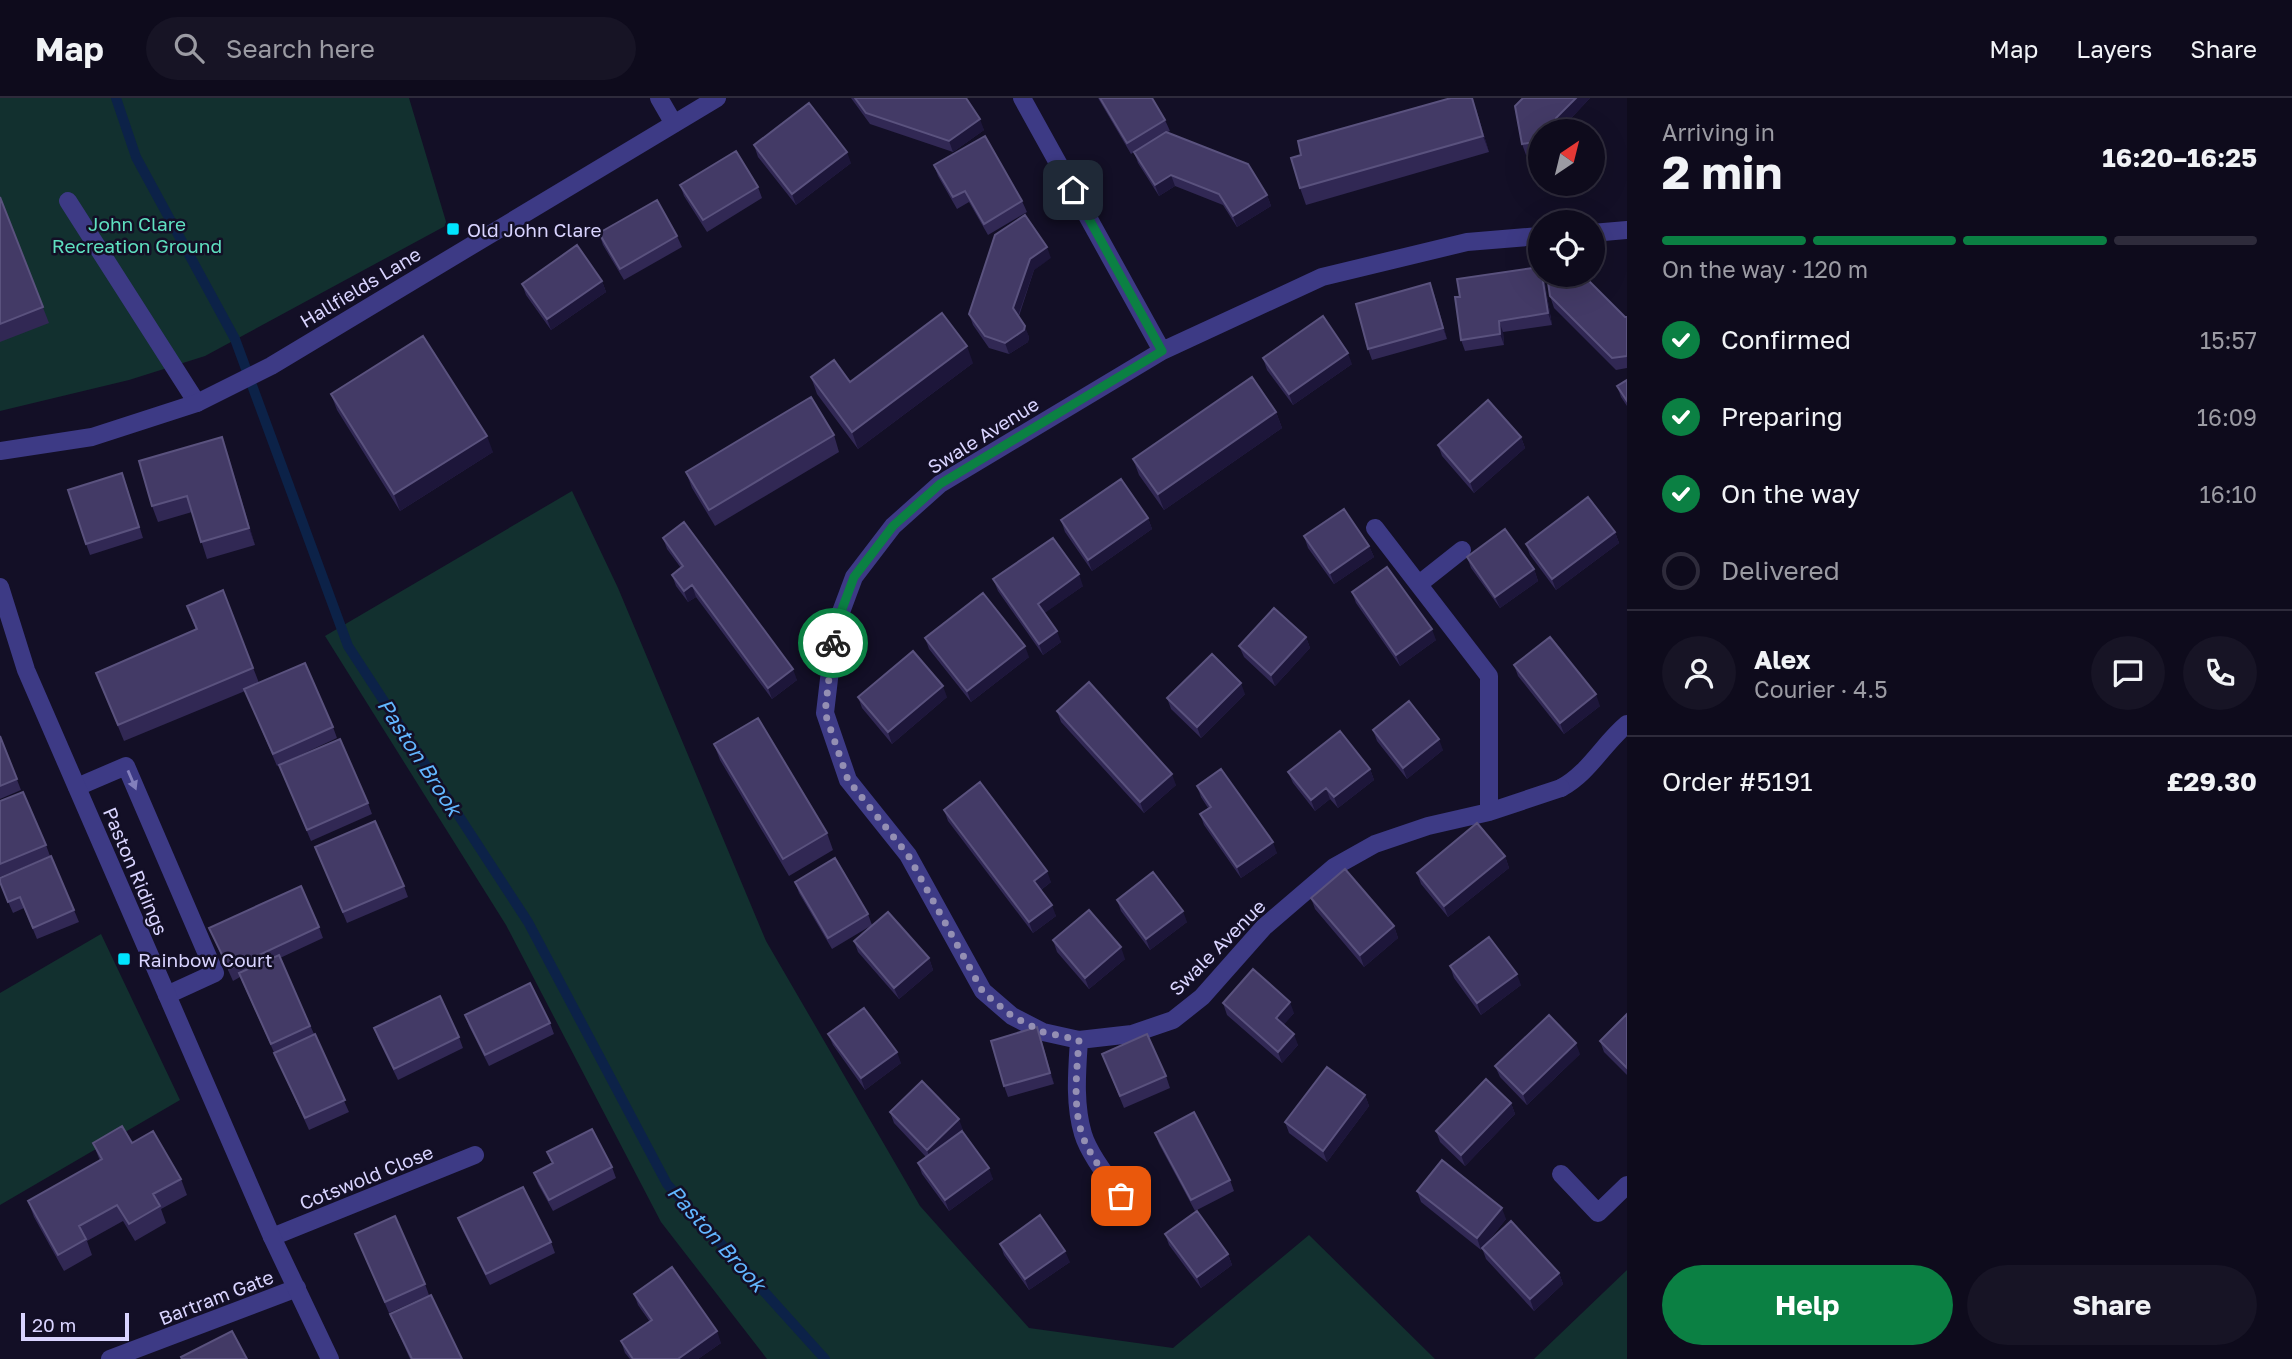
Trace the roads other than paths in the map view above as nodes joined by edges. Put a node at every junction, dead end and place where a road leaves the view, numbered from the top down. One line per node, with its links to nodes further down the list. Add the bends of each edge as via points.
1 (659, 98): 4 (street)
2 (717, 98): 4 (street, Hallfields Lane)
3 (1022, 98): 9 (street)
4 (674, 124): 10 (street, Hallfields Lane, via 271,366)
5 (68, 201): 10 (street)
6 (1627, 230): 7 (street)
7 (1605, 232)
8 (1528, 237): 9 (street, Swale Avenue, via 1467,242 1322,277)
9 (1162, 351): 20 (street, Swale Avenue, via 940,484 893,526 854,577 835,628 825,713 848,780 908,855 983,992 1012,1016 1043,1032)
10 (197, 403): 11 (street, Hallfields Lane, via 92,437)
11 (0, 451)
12 (1375, 528): 14 (street)
13 (1462, 550): 14 (street)
14 (1419, 584): 18 (street, via 1489,676)
15 (0, 587): 17 (street, Paston Ridings, via 26,670)
16 (1627, 724): 18 (street, Swale Avenue, via 1586,770 1561,788)
17 (77, 787): 19 (street, Paston Ridings); 19 (street, one-way to 19, via 125,766 136,790 215,973)
18 (1489, 812): 20 (street, Swale Avenue, via 1376,844 1334,867 1264,927 1202,996 1173,1020 1132,1034)
19 (167, 995): 25 (street, Paston Ridings)
20 (1079, 1040): 24 (street, via 1078,1108 1083,1137 1121,1196)
21 (475, 1155): 25 (street, Cotswold Close)
22 (1561, 1174): 23 (street, via 1598,1213)
23 (1627, 1185)
24 (1103, 1210)
25 (272, 1237): 26 (street, Paston Ridings)
26 (297, 1288): 27 (street, Bartram Gate); 28 (street, Paston Ridings)
27 (110, 1359)
28 (330, 1359)

